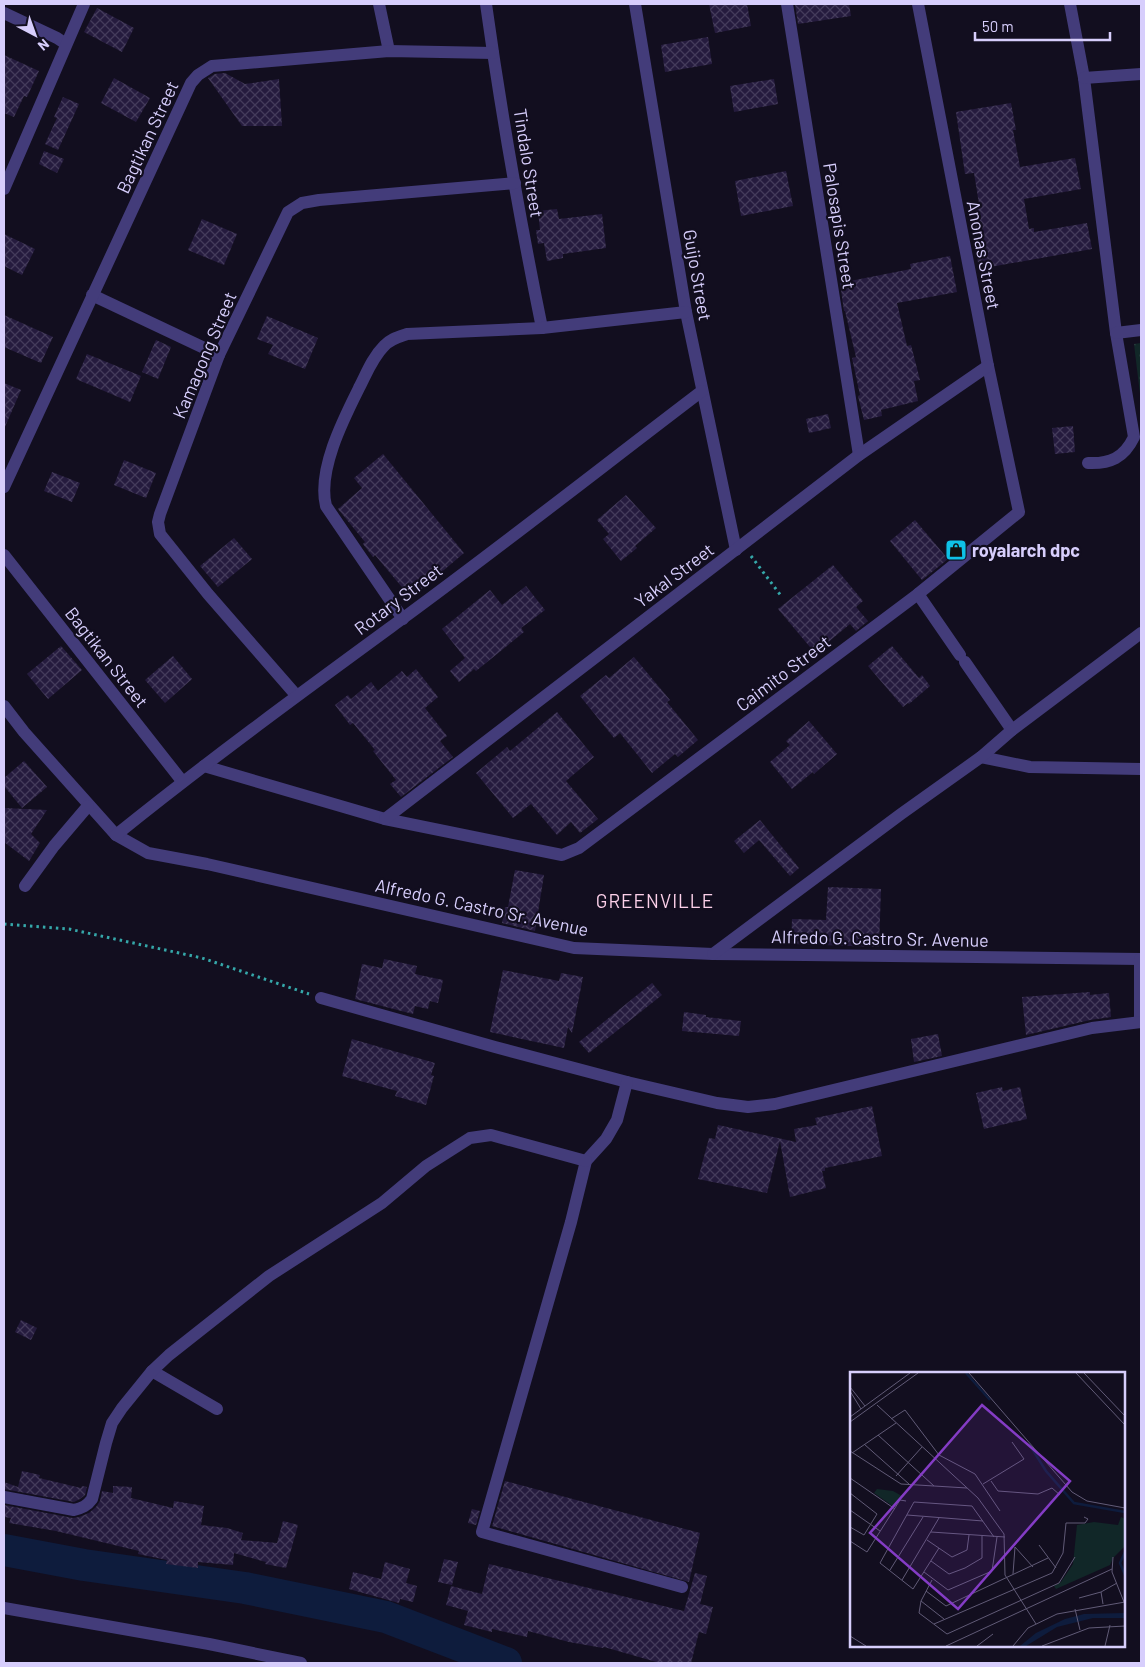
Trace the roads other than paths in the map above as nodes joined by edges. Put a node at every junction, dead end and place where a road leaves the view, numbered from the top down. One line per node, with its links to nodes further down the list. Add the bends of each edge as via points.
1 (84, 4): 9 (street)
2 (378, 4): 10 (street)
3 (486, 4): 11 (street, Tindalo Street)
4 (635, 4): 17 (street, Guijo Street)
5 (787, 4): 24 (street, Palosapis Street)
6 (918, 4): 22 (street, Anonas Street)
7 (1070, 4): 13 (street)
8 (4, 13): 9 (street)
9 (66, 44): 15 (street)
10 (388, 51): 11 (street, Bagtikan Street); 16 (street, Bagtikan Street, via 212,66 198,75 191,83)
11 (493, 53): 14 (street, Tindalo Street)
12 (1141, 74): 13 (street)
13 (1084, 78): 20 (street)
14 (515, 183): 18 (street, Tindalo Street); 21 (street, Kamagong Street, via 302,203 288,212)
15 (4, 189)
16 (92, 295): 21 (street); 26 (street, Bagtikan Street)
17 (686, 312): 18 (street); 23 (street, Guijo Street)
18 (542, 328): 31 (street, via 407,334 394,338 374,358 344,418 332,449 325,482 326,506)
19 (1141, 330): 20 (street)
20 (1116, 333): 25 (street, via 1134,437 1120,456 1098,464)
21 (219, 355): 33 (street, Kamagong Street, via 160,514 160,534)
22 (988, 366): 24 (street, Yakal Street); 27 (street, Anonas Street)
23 (702, 391): 28 (street, Guijo Street); 31 (street, Rotary Street)
24 (859, 455): 28 (street, Yakal Street)
25 (1088, 463)
26 (4, 487)
27 (1019, 512): 30 (street, Caimito Street)
28 (736, 550): 41 (street, Yakal Street)
29 (4, 555): 39 (street, Bagtikan Street)
30 (918, 594): 35 (street); 41 (street, Caimito Street, via 580,848 562,855)
31 (403, 619): 33 (street, Rotary Street)
32 (1141, 633): 35 (street)
33 (296, 695): 37 (street, Rotary Street)
34 (4, 706): 40 (street, Alfredo G. Castro Sr. Avenue)
35 (1012, 730): 36 (street)
36 (981, 757): 38 (street, via 1030,767); 44 (street)
37 (204, 766): 39 (street, Rotary Street); 41 (street)
38 (1141, 769)
39 (182, 781): 42 (street, Rotary Street)
40 (88, 806): 42 (street, Alfredo G. Castro Sr. Avenue); 43 (street)
41 (385, 818)
42 (116, 836): 44 (street, Alfredo G. Castro Sr. Avenue, via 148,853 574,948)
43 (26, 886)
44 (713, 954): 45 (street, Alfredo G. Castro Sr. Avenue)
45 (1141, 959): 47 (street)
46 (321, 998): 48 (street)
47 (1141, 1022): 48 (street, via 1092,1028 775,1104 748,1107 717,1103)
48 (627, 1082): 49 (street, via 617,1120 606,1139)
49 (586, 1161): 50 (street, via 491,1134 470,1138 426,1166 382,1203 269,1276); 53 (street, via 482,1532)
50 (152, 1371): 51 (street); 52 (street, via 112,1423 88,1505 74,1510)
51 (217, 1409)
52 (4, 1497)
53 (682, 1587)
54 (4, 1608): 55 (street)
55 (300, 1663)

